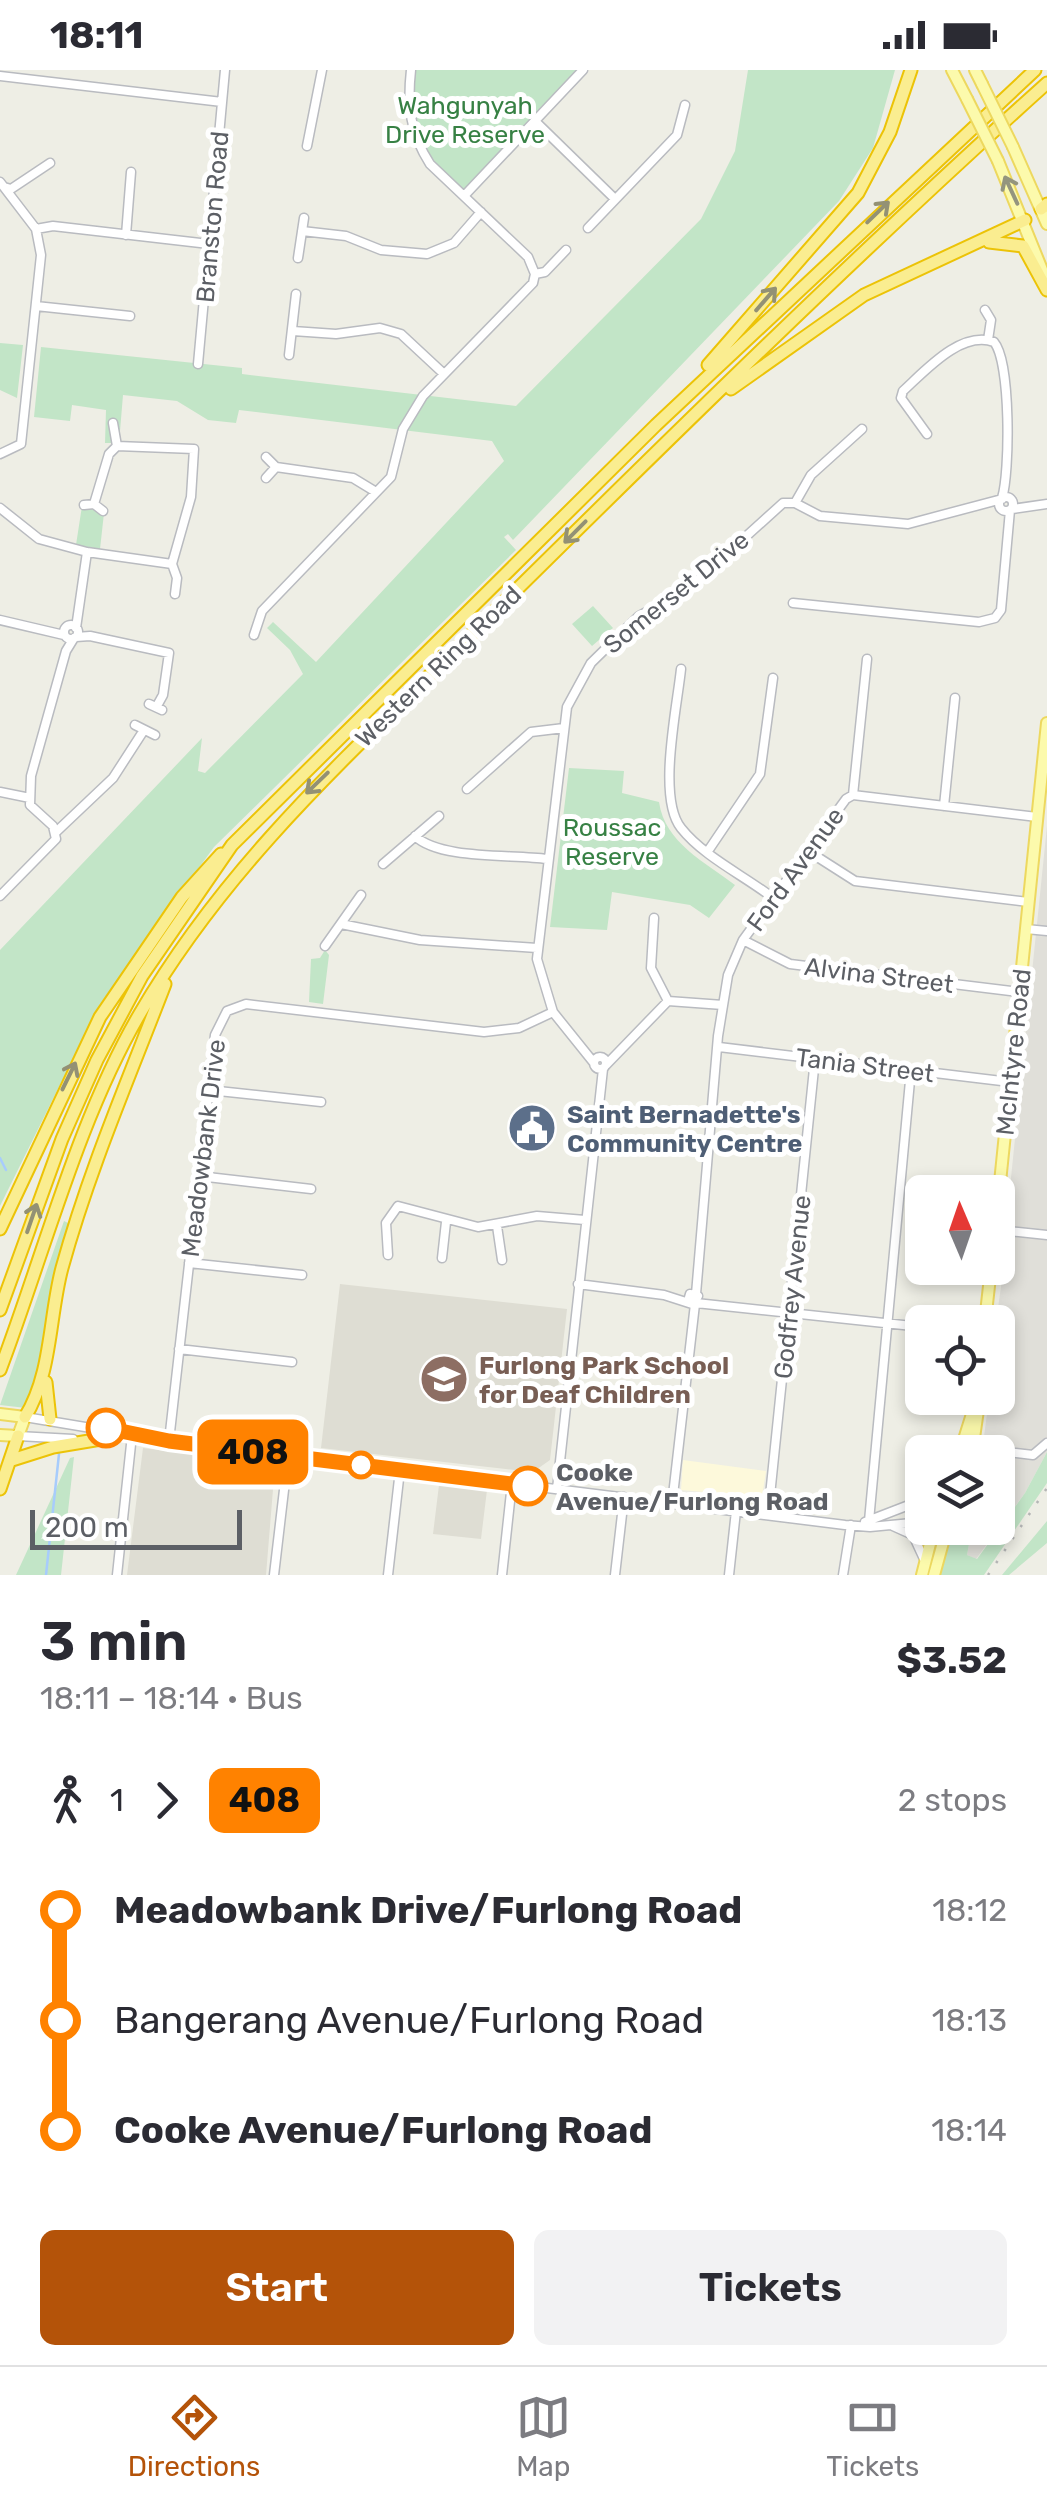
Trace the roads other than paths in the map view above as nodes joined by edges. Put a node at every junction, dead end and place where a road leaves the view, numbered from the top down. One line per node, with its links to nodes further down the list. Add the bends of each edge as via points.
1 (226, 70): 11 (street, Branston Road)
2 (322, 70): 14 (street)
3 (410, 70): 18 (street, via 408,109 419,147)
4 (583, 70): 13 (street)
5 (908, 70): 46 (highway, one-way to 5, via 850,204 890,132)
6 (952, 70): 23 (main road, one-way to 6, bridge)
7 (975, 70): 20 (main road, bridge)
8 (1035, 70): 46 (highway, Western Ring Road, one-way to 8)
9 (0, 76): 11 (street)
10 (1047, 83): 52 (highway, Western Ring Road)
11 (222, 102): 30 (street, Branston Road)
12 (685, 106): 19 (street, via 678,135)
13 (536, 121): 18 (street); 19 (street)
14 (307, 146)
15 (50, 163): 17 (street, via 11,189)
16 (130, 172): 28 (street)
17 (1, 185): 26 (street)
18 (464, 196): 21 (street)
19 (615, 199): 25 (street)
20 (1044, 207): 23 (main road); 24 (main road)
21 (480, 212): 27 (street, via 454,242 428,254); 33 (street, via 528,257)
22 (304, 218): 27 (street)
23 (1025, 220): 29 (highway); 34 (main road)
24 (1047, 224)
25 (588, 228)
26 (36, 229): 28 (street); 37 (street)
27 (302, 231): 32 (street)
28 (126, 235): 30 (street)
29 (983, 242): 35 (highway, via 1023,246); 52 (highway, via 831,316)
30 (209, 244): 43 (street, Branston Road)
31 (566, 250): 33 (street)
32 (298, 258)
33 (535, 274): 44 (street)
34 (1047, 282)
35 (1047, 290)
36 (296, 294): 40 (street)
37 (36, 306): 39 (street); 50 (street, via 20,444)
38 (985, 310): 41 (street, via 991,315)
39 (130, 316)
40 (293, 331): 42 (street); 44 (street, via 380,328 401,334)
41 (988, 340): 48 (street, via 944,356 901,396); 57 (street, via 1001,352 1006,382)
42 (289, 355)
43 (198, 364)
44 (444, 374): 55 (street, via 411,413 396,465)
45 (114, 423): 49 (street)
46 (656, 424): 86 (highway, Western Ring Road)
47 (862, 430): 56 (street, via 811,474)
48 (927, 434)
49 (117, 446): 60 (street, via 89,504); 63 (street, via 194,449 191,497)
50 (0, 454)
51 (266, 457): 53 (street)
52 (644, 463): 102 (highway, Western Ring Road, one-way to 102, via 302,798)
53 (276, 468): 54 (street); 55 (street, via 353,478)
54 (266, 478)
55 (376, 492): 68 (street, via 262,612)
56 (795, 503): 57 (street, via 820,516 899,524); 75 (street, Somerset Drive, via 777,508 688,589 639,616 610,644 580,678)
57 (1006, 504): 58 (street); 65 (street, via 1001,610 988,620)
58 (1042, 504)
59 (0, 508): 61 (street)
60 (102, 511)
61 (4, 520): 62 (street, via 38,539)
62 (87, 552): 63 (street); 67 (street)
63 (172, 564): 64 (street)
64 (175, 594)
65 (794, 603)
66 (0, 620): 67 (street)
67 (71, 632): 73 (street, via 168,653); 80 (street)
68 (252, 636)
69 (867, 659): 79 (street, Ford Avenue)
70 (682, 669): 87 (street, via 670,801 682,830)
71 (773, 678): 87 (street, via 760,774)
72 (956, 698): 81 (street)
73 (156, 706)
74 (1047, 723): 83 (main road, McIntyre Road)
75 (564, 728): 77 (street, via 531,732); 89 (street, Somerset Drive)
76 (155, 735): 84 (street, via 140,728 113,778)
77 (466, 788)
78 (0, 792): 80 (street)
79 (853, 796): 81 (street); 88 (street, Ford Avenue)
80 (30, 798): 84 (street)
81 (944, 806): 83 (street)
82 (438, 816): 85 (street)
83 (1037, 817): 94 (main road, McIntyre Road)
84 (54, 832): 92 (street)
85 (415, 836): 89 (street, via 470,854); 90 (street)
86 (232, 845): 120 (highway, one-way to 86, via 100,1017 182,897); 131 (highway, Western Ring Road, one-way to 86, via 96,1060 142,976)
87 (708, 851): 93 (street)
88 (808, 851): 93 (street, Ford Avenue); 94 (street, via 855,881)
89 (547, 859): 101 (street, Somerset Drive)
90 (383, 864)
91 (362, 895): 96 (street)
92 (0, 896)
93 (773, 898): 99 (street, Ford Avenue)
94 (1028, 902): 97 (main road, McIntyre Road)
95 (654, 918): 104 (street, via 651,968)
96 (341, 924): 100 (street); 101 (street, via 420,940)
97 (1026, 929): 98 (street); 103 (main road, McIntyre Road)
98 (1047, 931)
99 (743, 940): 103 (street, Alvina Street, via 790,964); 105 (street, Ford Avenue)
100 (325, 946)
101 (537, 948): 106 (street, Somerset Drive)
102 (176, 957): 130 (highway, via 104,1135); 137 (highway, Western Ring Road, via 138,1017 90,1121)
103 (1019, 992): 111 (main road, McIntyre Road)
104 (668, 1001): 105 (street); 109 (street)
105 (723, 1005): 107 (street, Ford Avenue)
106 (552, 1012): 109 (street, Somerset Drive); 112 (street, Meadowbank Drive, via 519,1028 484,1032 241,1003 217,1028)
107 (722, 1047): 108 (street, Tania Street); 129 (street, Ford Avenue)
108 (815, 1059): 110 (street, Tania Street); 132 (street, Godfrey Avenue)
109 (600, 1063): 117 (street)
110 (911, 1070): 111 (street, Tania Street); 133 (street)
111 (1010, 1082): 114 (main road, McIntyre Road)
112 (209, 1090): 113 (street); 115 (street, Meadowbank Drive)
113 (321, 1102)
114 (1001, 1175)
115 (199, 1176): 116 (street); 126 (street, Meadowbank Drive)
116 (311, 1189)
117 (585, 1220): 119 (street, via 537,1216); 128 (street)
118 (446, 1222): 119 (street); 123 (street, via 394,1207 386,1223); 124 (street)
119 (497, 1226): 125 (street)
120 (0, 1229)
121 (1015, 1232): 122 (street)
122 (1047, 1235)
123 (388, 1255)
124 (442, 1258)
125 (502, 1260)
126 (190, 1263): 127 (street); 135 (street, Meadowbank Drive)
127 (302, 1275)
128 (580, 1285): 129 (street); 153 (street)
129 (693, 1298): 132 (street); 156 (street, Ford Avenue)
130 (54, 1308): 139 (highway, via 39,1385); 140 (highway, via 45,1393)
131 (0, 1310)
132 (789, 1310): 133 (street); 159 (street, Godfrey Avenue)
133 (885, 1322): 134 (street); 154 (street)
134 (905, 1325)
135 (179, 1349): 136 (street); 145 (street, Meadowbank Drive)
136 (292, 1362)
137 (0, 1370)
138 (0, 1414): 139 (main road)
139 (25, 1417): 140 (street); 142 (main road)
140 (50, 1419): 143 (street)
141 (0, 1434): 142 (main road)
142 (18, 1436): 144 (street); 149 (highway)
143 (132, 1436): 144 (street); 145 (street); 168 (street)
144 (108, 1438): 149 (highway)
145 (169, 1441): 148 (street)
146 (1047, 1444): 147 (street, via 1033,1454)
147 (1015, 1453)
148 (288, 1456): 150 (street); 169 (street)
149 (12, 1460): 152 (highway)
150 (400, 1470): 151 (street); 170 (street)
151 (512, 1484): 153 (street); 171 (street)
152 (0, 1489)
153 (557, 1490): 155 (street)
154 (868, 1490): 160 (street); 161 (street)
155 (624, 1497): 156 (street); 172 (street)
156 (672, 1504): 158 (street)
157 (905, 1507): 160 (street)
158 (736, 1512): 159 (street); 173 (street)
159 (768, 1515): 163 (street)
160 (879, 1518): 161 (street)
161 (868, 1521): 163 (street)
162 (905, 1524): 164 (street)
163 (851, 1525): 164 (street); 174 (street)
164 (891, 1525): 167 (street, via 915,1537)
165 (929, 1545): 167 (main road)
166 (943, 1545): 176 (main road)
167 (925, 1561): 175 (main road)
168 (118, 1575)
169 (274, 1575)
170 (388, 1575)
171 (502, 1575)
172 (615, 1575)
173 (729, 1575)
174 (842, 1575)
175 (922, 1575)
176 (934, 1575)

